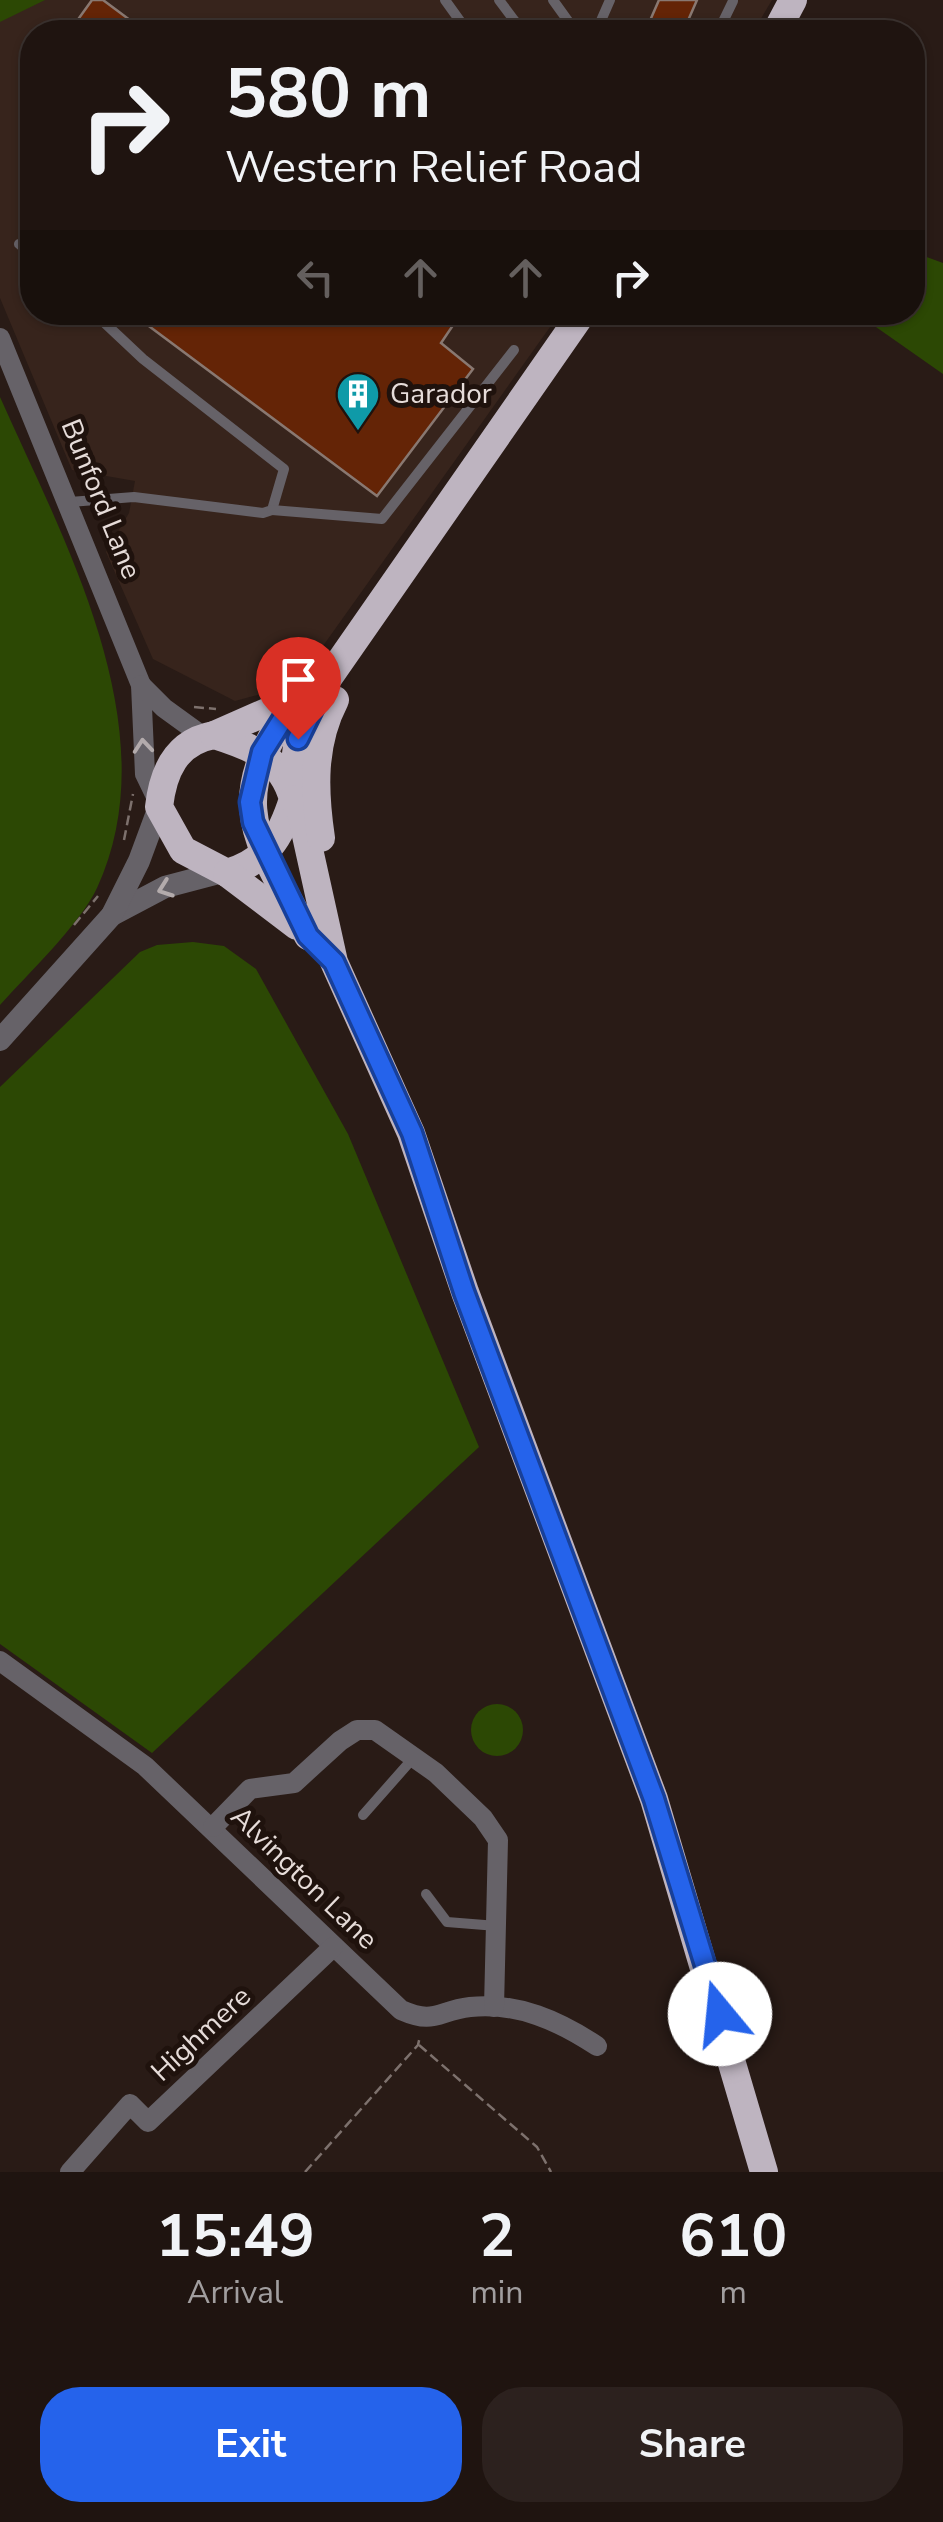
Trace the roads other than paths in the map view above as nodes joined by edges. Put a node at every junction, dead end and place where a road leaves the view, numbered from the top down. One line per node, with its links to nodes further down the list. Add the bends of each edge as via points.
1 (107, 325): 6 (lane, via 284,469)
2 (574, 325): 7 (highway)
3 (0, 338): 5 (street, Bunford Lane)
4 (514, 350): 6 (lane, via 382,518)
5 (70, 502): 6 (lane, via 134,497); 9 (street, Bunford Lane)
6 (272, 510)
7 (354, 644): 8 (highway); 20 (highway, via 351,675 322,728 316,764 324,858 355,970)
8 (327, 680): 10 (highway); 13 (highway, via 298,739)
9 (141, 685): 11 (street, Bunford Lane, via 174,716); 14 (street, Bunford Lane, one-way to 9, via 145,774)
10 (294, 701): 11 (highway); 12 (highway)
11 (213, 727): 12 (highway); 14 (highway, via 169,766)
12 (262, 752): 13 (highway); 15 (highway, via 250,802)
13 (292, 795): 15 (highway, via 281,833); 19 (highway)
14 (159, 805): 16 (highway, via 183,850); 17 (street)
15 (265, 854): 16 (highway); 18 (highway)
16 (224, 873): 17 (street, one-way to 17, via 165,887); 18 (highway)
17 (112, 915): 21 (street)
18 (308, 936): 19 (highway)
19 (334, 962): 20 (highway)
20 (356, 1010): 32 (highway, via 412,1133 464,1292 648,1782)
21 (0, 1040)
22 (0, 1661): 25 (street, Alvington Lane, via 144,1766)
23 (414, 1756): 24 (lane); 25 (street, via 375,1730 356,1730 294,1783 250,1789); 27 (street, via 498,1840)
24 (364, 1815)
25 (213, 1827): 28 (street, Alvington Lane)
26 (426, 1894): 27 (lane, via 447,1922)
27 (498, 1926): 29 (street)
28 (333, 1947): 29 (street, Alvington Lane, via 401,2010 424,2020); 31 (street, Highmere, via 148,2122 130,2104)
29 (494, 2007): 30 (street, via 553,2018)
30 (597, 2046)
31 (71, 2172)
32 (764, 2172)

